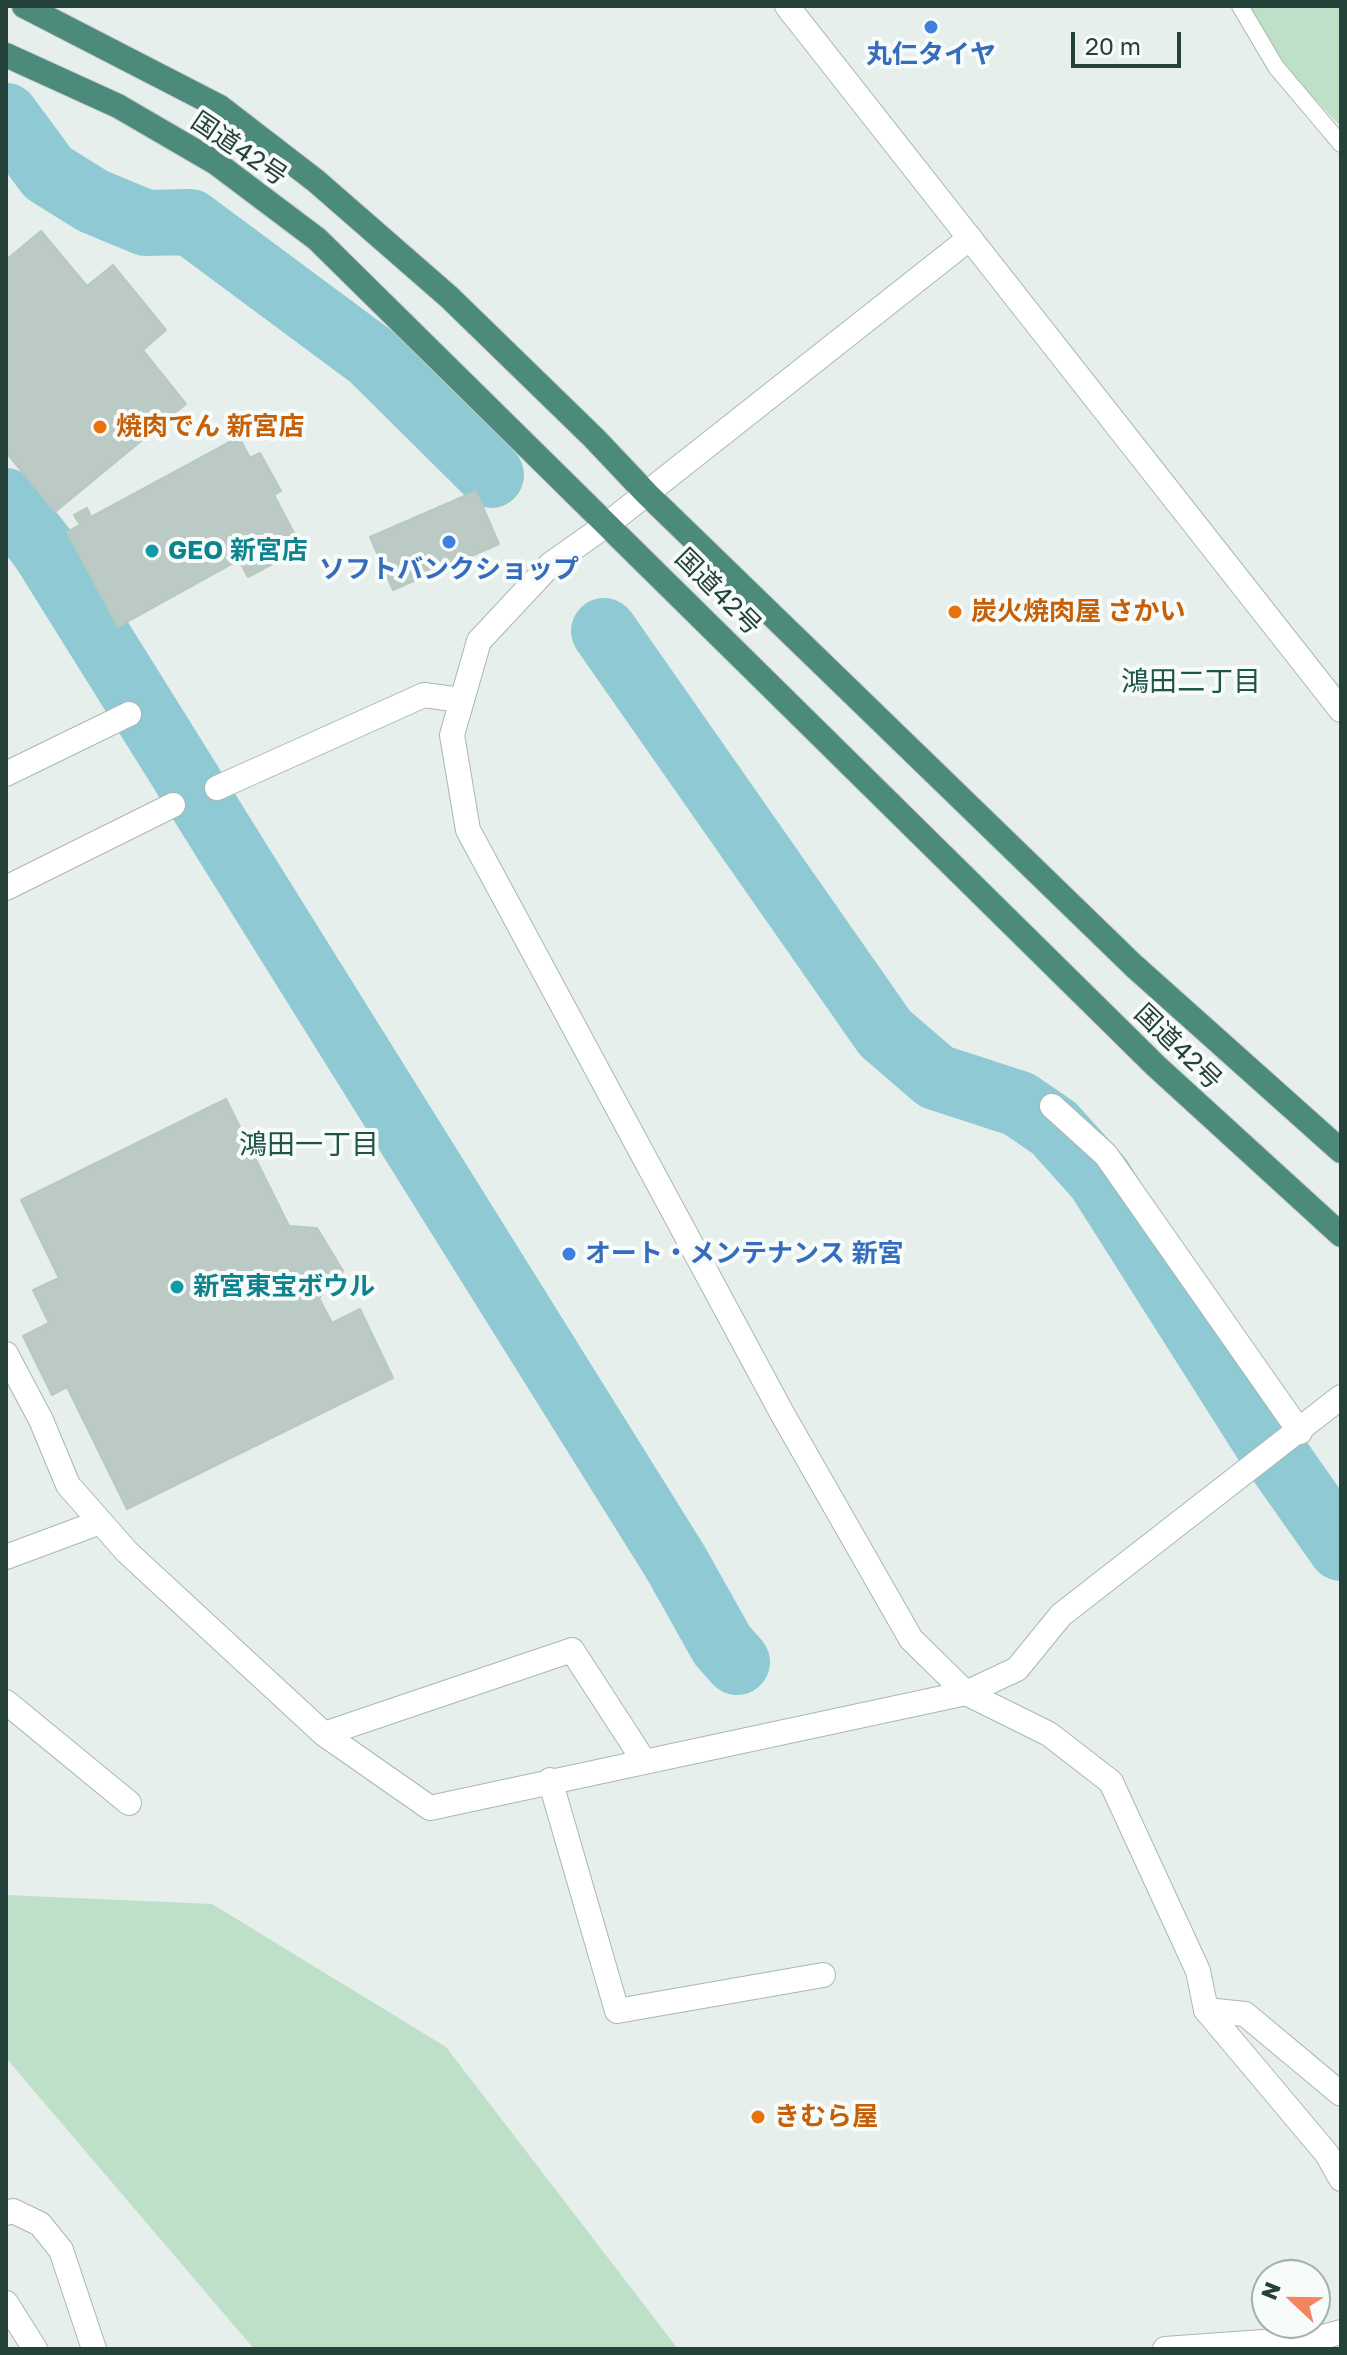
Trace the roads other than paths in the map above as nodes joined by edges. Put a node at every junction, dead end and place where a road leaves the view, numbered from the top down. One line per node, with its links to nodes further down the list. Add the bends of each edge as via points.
1 (24, 6): 7 (highway, 国道42号, via 220,107 316,181 449,297)
2 (787, 6): 6 (street)
3 (1240, 6): 5 (lane, via 1276,67)
4 (6, 55): 8 (highway, 国道42号, via 118,106 216,163 317,239)
5 (1341, 144)
6 (970, 238): 7 (street); 10 (street)
7 (647, 494): 8 (street); 17 (highway, 国道42号, via 1134,966)
8 (609, 523): 9 (street, via 551,564 479,641); 18 (highway, 国道42号, via 1156,1066)
9 (461, 700): 13 (street, via 424,695); 25 (street, via 452,735 468,830 783,1415 911,1639)
10 (1341, 710)
11 (129, 714): 12 (street)
12 (6, 774)
13 (217, 788)
14 (173, 805): 15 (street)
15 (6, 888)
16 (1052, 1106): 22 (street, via 1106,1155)
17 (1341, 1151)
18 (1341, 1235)
19 (6, 1354): 20 (street)
20 (12, 1378): 23 (street, via 68,1485)
21 (1341, 1397): 22 (street)
22 (1299, 1433): 25 (street, via 1061,1615 1017,1669)
23 (100, 1522): 24 (street); 27 (street)
24 (6, 1557)
25 (966, 1693): 28 (street); 32 (street, via 1049,1734 1111,1782 1198,1971)
26 (6, 1702): 30 (street)
27 (324, 1734): 28 (street, via 572,1650); 29 (street, via 430,1808)
28 (644, 1761): 29 (street)
29 (550, 1780): 31 (street, via 617,2011)
30 (129, 1803)
31 (823, 1975)
32 (1206, 2010): 33 (street, via 1245,2014); 34 (street, via 1327,2154)
33 (1341, 2094)
34 (1341, 2179)
35 (6, 2213): 39 (street, via 13,2211 40,2224 61,2250)
36 (6, 2303): 38 (street)
37 (1341, 2332): 40 (street)
38 (35, 2349)
39 (94, 2349)
40 (1165, 2349)

